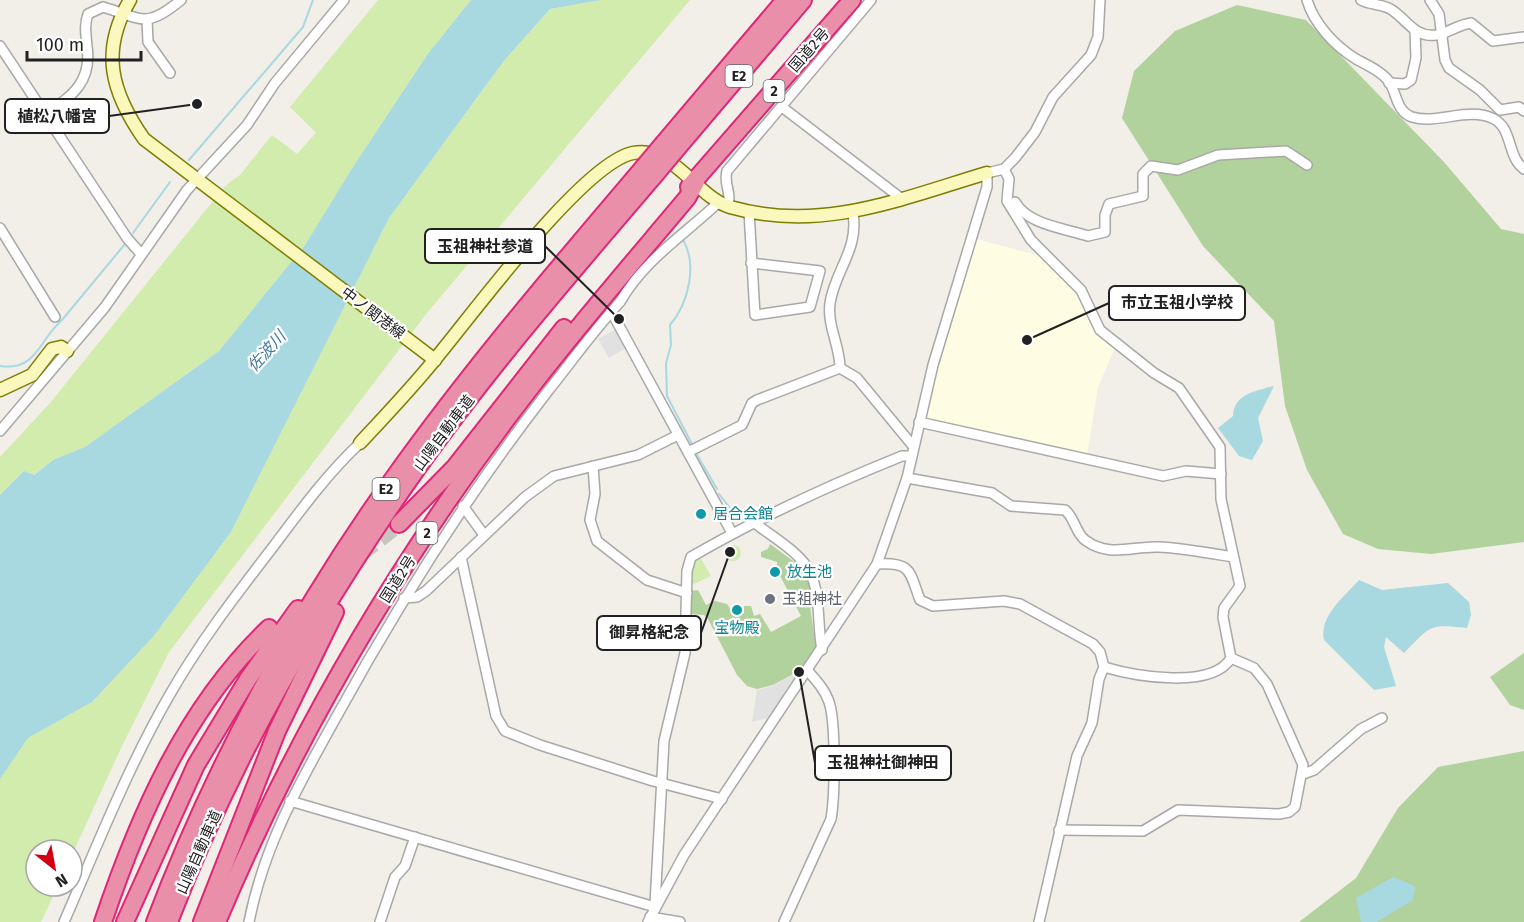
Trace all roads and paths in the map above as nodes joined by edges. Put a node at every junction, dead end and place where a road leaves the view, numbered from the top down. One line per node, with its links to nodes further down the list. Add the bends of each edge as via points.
1 (130, 0): 13 (main road, 中ノ関港線)
2 (181, 0): 14 (street, via 163,15)
3 (344, 0): 30 (street, via 275,83 231,146)
4 (785, 0): 24 (highway, 山陽自動車道 / E2)
5 (803, 0): 24 (highway, 山陽自動車道 / E2)
6 (852, 0): 31 (highway, 国道2号 / 2)
7 (872, 0): 21 (street)
8 (1100, 0): 26 (street, via 1098,37 1091,55 1053,97 1035,132)
9 (1307, 0): 20 (street, via 1312,15 1326,32)
10 (1361, 0): 15 (street, via 1392,10)
11 (1430, 0): 16 (street, via 1439,15)
12 (95, 4): 13 (street); 23 (street, via 85,22 86,76)
13 (123, 12): 14 (street); 30 (main road, 中ノ関港線, via 113,38 112,57 122,102 144,139)
14 (147, 20): 19 (street, via 148,42)
15 (1416, 31): 16 (street); 20 (street, via 1411,80 1405,84)
16 (1441, 34): 17 (street, via 1472,23 1489,39); 22 (street, via 1449,68 1500,110 1519,107)
17 (1524, 37)
18 (0, 46): 23 (street)
19 (170, 73)
20 (1389, 82): 27 (street, via 1402,111 1410,116 1423,119 1455,114 1494,119 1505,131 1513,156)
21 (782, 107): 33 (street); 34 (street, via 727,171 730,198)
22 (1524, 111)
23 (46, 114): 38 (street)
24 (669, 147): 28 (highway, 山陽自動車道 / E2, bridge)
25 (1307, 165): 32 (street, via 1286,151 1226,154 1178,170 1151,166 1143,174 1143,196 1109,204 1106,232 1096,236 1025,215)
26 (1004, 169): 29 (street); 32 (street, via 1010,179)
27 (1524, 169)
28 (648, 172): 53 (highway, 山陽自動車道 / E2); 58 (highway, 山陽自動車道 / E2, via 480,364)
29 (987, 173): 33 (main road); 46 (street, via 987,187)
30 (196, 180): 38 (street); 43 (main road, 中ノ関港線)
31 (696, 182): 34 (main road); 43 (main road, via 663,159 643,152 625,155 610,165 523,251); 59 (highway, 国道2号 / 2, via 682,193 543,353 455,467); 88 (highway, 国道2号 / 2, via 687,198 531,386 408,562 314,721)
32 (1007, 190): 54 (street, via 1007,201 1031,240 1081,290 1100,330 1186,395 1220,447)
33 (902, 199): 36 (main road)
34 (723, 205): 35 (main road); 40 (street, via 654,257)
35 (748, 211): 36 (main road, via 801,218); 39 (street)
36 (853, 213): 44 (street, via 855,236 830,304)
37 (0, 228): 41 (street)
38 (141, 254): 42 (street, via 105,307)
39 (751, 263): 39 (street, via 820,272 810,307 755,315)
40 (611, 312): 48 (street); 56 (street, via 519,427)
41 (55, 318)
42 (67, 351): 45 (main road, via 61,347 52,349 32,375); 47 (street)
43 (435, 360): 49 (main road)
44 (840, 368): 50 (street, via 857,378); 51 (street, via 757,400 742,424)
45 (0, 390)
46 (919, 422): 50 (street); 54 (street, via 1163,476 1186,471)
47 (0, 431)
48 (678, 435): 51 (street); 52 (street, via 638,455)
49 (360, 443): 82 (street, via 338,463 298,514 186,668 153,726)
50 (912, 451): 55 (street); 57 (street)
51 (688, 452): 60 (street)
52 (593, 466): 61 (street, via 554,476); 65 (street, via 595,494 590,520 597,541 647,580)
53 (417, 468): 79 (highway, 山陽自動車道 / E2, via 298,654); 87 (highway, via 340,603 293,698 256,781)
54 (1221, 474): 63 (street, via 1221,499)
55 (907, 477): 63 (street, via 992,493 1011,506 1065,510 1085,540 1102,549 1156,547); 64 (street)
56 (463, 506): 61 (street); 66 (street)
57 (755, 523): 60 (street); 68 (street, via 798,557 810,572)
58 (362, 524): 79 (highway, 山陽自動車道 / E2, via 247,720); 84 (highway, via 340,547 218,725 180,796)
59 (399, 524)
60 (732, 533): 65 (street, via 691,556)
61 (484, 535): 62 (street)
62 (461, 557): 66 (street, via 426,591); 74 (street, via 496,716 505,731)
63 (1233, 558): 69 (street, via 1240,586 1224,608 1223,617)
64 (877, 564): 68 (street); 70 (street, via 900,563 907,567 924,604 1004,600 1020,604 1093,644 1100,652)
65 (687, 593): 74 (street, via 685,652 664,741)
66 (404, 598): 76 (street)
67 (269, 628): 83 (highway, via 224,676 180,743 143,818)
68 (822, 650): 71 (street)
69 (1231, 658): 70 (street, via 1215,671 1191,680); 73 (street, via 1254,668 1267,684 1303,765)
70 (1104, 668): 77 (street, via 1092,723 1077,756)
71 (808, 671): 75 (street); 92 (street, via 829,701 836,786 831,819)
72 (1382, 718): 73 (street, via 1360,729 1314,770)
73 (1303, 774): 77 (street, via 1295,807 1289,812 1178,810 1143,831)
74 (663, 784): 75 (street); 80 (street)
75 (722, 799): 80 (street)
76 (290, 801): 78 (street); 89 (street, via 262,867)
77 (1059, 830): 93 (street)
78 (415, 837): 80 (street); 90 (street, via 405,866 395,877)
79 (192, 851): 85 (highway, 山陽自動車道 / E2); 86 (highway, 山陽自動車道 / E2)
80 (655, 907): 81 (street)
81 (649, 919): 91 (street)
82 (64, 922)
83 (103, 922)
84 (125, 922)
85 (155, 922)
86 (169, 922)
87 (202, 922)
88 (217, 922)
89 (249, 922)
90 (380, 922)
91 (680, 922)
92 (784, 922)
93 (1039, 922)

